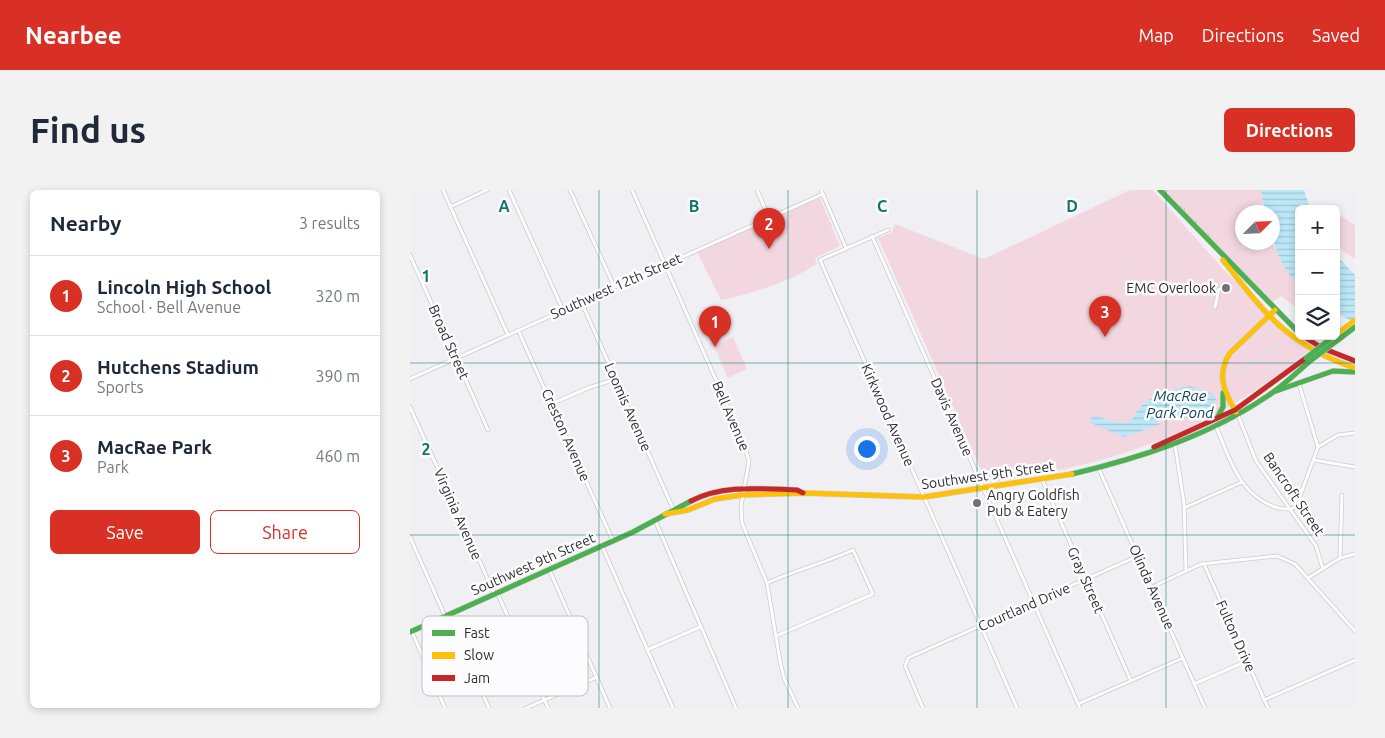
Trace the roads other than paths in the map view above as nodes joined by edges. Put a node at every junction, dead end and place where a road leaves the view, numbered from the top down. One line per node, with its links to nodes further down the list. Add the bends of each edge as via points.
1 (443, 190): 9 (street)
2 (487, 190): 9 (street)
3 (510, 190): 21 (street)
4 (570, 190): 17 (street)
5 (632, 190): 16 (street, Bell Avenue)
6 (757, 190): 10 (street)
7 (1160, 190): 14 (main road)
8 (822, 192): 10 (street, Southwest 12th Street); 13 (street)
9 (450, 207): 29 (street)
10 (770, 218): 16 (street, Southwest 12th Street)
11 (888, 230): 12 (street)
12 (872, 236): 13 (street); 58 (street, Davis Avenue)
13 (846, 248): 62 (street, Kirkwood Avenue, via 820,260)
14 (1217, 251): 22 (main road); 23 (main road)
15 (410, 255): 32 (street, Broad Street)
16 (664, 264): 17 (street, Southwest 12th Street); 57 (street, Bell Avenue, via 743,441 750,461)
17 (614, 286): 19 (street, Southwest 12th Street)
18 (1220, 289): 20 (street)
19 (581, 301): 21 (street, Southwest 12th Street); 38 (street, Loomis Avenue)
20 (1216, 307)
21 (563, 310): 27 (street, Southwest 12th Street)
22 (1275, 310): 23 (main road); 26 (main road)
23 (1270, 316): 35 (main road, via 1288,334 1312,350); 40 (main road, via 1226,358)
24 (1355, 320): 28 (main road, Southwest 9th Street)
25 (1355, 327): 33 (main road, Southwest 9th Street, bridge)
26 (1295, 329)
27 (518, 330): 29 (street, Southwest 12th Street); 42 (street, Creston Avenue)
28 (1340, 332)
29 (508, 335): 32 (street, Southwest 12th Street)
30 (1309, 340): 34 (main road)
31 (1330, 340): 33 (main road, Southwest 9th Street, bridge)
32 (456, 358): 37 (street, Southwest 12th Street); 47 (street, Broad Street)
33 (1308, 360): 41 (main road, Southwest 9th Street); 44 (main road, Southwest 9th Street)
34 (1355, 361)
35 (1355, 368)
36 (1355, 372): 39 (main road, via 1333,371)
37 (410, 379)
38 (616, 379): 42 (street); 65 (street, Loomis Avenue)
39 (1299, 384): 41 (main road); 50 (street)
40 (1222, 389): 44 (main road, Bancroft Street); 45 (main road, via 1221,413)
41 (1272, 393): 44 (main road, Southwest 9th Street)
42 (551, 404): 68 (street, Creston Avenue)
43 (410, 407): 81 (street, Virginia Avenue)
44 (1236, 413): 45 (main road, Southwest 9th Street); 46 (main road, Southwest 9th Street); 64 (street, Bancroft Street, via 1256,460)
45 (1206, 425): 51 (main road, Southwest 9th Street)
46 (1216, 427): 49 (main road, Southwest 9th Street); 56 (street)
47 (488, 430)
48 (1355, 432): 50 (street, via 1338,435)
49 (1175, 444): 51 (main road, Southwest 9th Street); 63 (street)
50 (1318, 447): 52 (street)
51 (1144, 452): 53 (main road, Southwest 9th Street)
52 (1314, 460): 54 (street); 64 (street, via 1299,503)
53 (1098, 467): 55 (main road, Southwest 9th Street); 71 (street, Olinda Avenue)
54 (1355, 467)
55 (1042, 479): 58 (main road, Southwest 9th Street); 78 (street, Gray Street)
56 (1242, 482): 63 (street); 64 (street, via 1263,501)
57 (744, 488): 59 (main road, Southwest 9th Street, via 797,490); 60 (street, Bell Avenue); 65 (main road, Southwest 9th Street, via 711,493)
58 (983, 489): 62 (main road, Southwest 9th Street); 82 (street, Davis Avenue)
59 (802, 493): 60 (main road, Southwest 9th Street); 62 (main road, Southwest 9th Street)
60 (742, 495): 65 (main road, Southwest 9th Street); 79 (street, Bell Avenue, via 742,523)
61 (1342, 495): 72 (street)
62 (924, 497): 86 (street, Kirkwood Avenue)
63 (1184, 508): 76 (street)
64 (1290, 510): 74 (street, Bancroft Street, via 1316,546)
65 (674, 511): 66 (main road, Southwest 9th Street)
66 (655, 520): 68 (main road, Southwest 9th Street); 87 (street)
67 (410, 537): 83 (street)
68 (613, 541): 69 (main road, Southwest 9th Street)
69 (602, 546): 75 (main road, Southwest 9th Street); 91 (street)
70 (1355, 554): 72 (street)
71 (1138, 556): 78 (street, Courtland Drive); 80 (street, Olinda Avenue)
72 (1340, 558): 74 (street)
73 (1204, 564): 76 (street); 77 (street, via 1277,556 1292,561); 96 (street, Fulton Drive)
74 (1323, 568): 77 (street)
75 (549, 569): 81 (main road, Southwest 9th Street); 85 (street)
76 (1186, 571): 80 (street)
77 (1308, 578): 88 (street)
78 (1086, 579): 82 (street, Courtland Drive); 99 (street, Gray Street)
79 (767, 583): 90 (street, Bell Avenue); 90 (street, via 796,570 821,565 853,550 873,594)
80 (1152, 587): 93 (street, Olinda Avenue)
81 (496, 593): 83 (main road, Southwest 9th Street); 84 (street, Virginia Avenue)
82 (1033, 603): 86 (street, Courtland Drive); 107 (street, Davis Avenue)
83 (446, 615)
84 (506, 616)
85 (569, 616)
86 (980, 626): 116 (street, Courtland Drive, via 906,660 905,666); 117 (street, Kirkwood Avenue)
87 (700, 627): 91 (street); 114 (street)
88 (1355, 631)
89 (411, 632): 92 (street)
90 (776, 636): 115 (street, Bell Avenue, via 784,678)
91 (648, 650): 113 (street)
92 (422, 657)
93 (1183, 658): 99 (street); 100 (street, Olinda Avenue)
94 (588, 659): 97 (street)
95 (1355, 660): 106 (street)
96 (1247, 661): 100 (street); 106 (street, Fulton Drive)
97 (596, 677): 98 (street); 112 (street)
98 (588, 681)
99 (1131, 681): 107 (street)
100 (1194, 684): 118 (street, Olinda Avenue)
101 (440, 696): 108 (street)
102 (483, 696): 109 (street)
103 (542, 696): 105 (street, Virginia Avenue)
104 (553, 696): 105 (street)
105 (544, 700): 110 (street); 111 (street, Virginia Avenue)
106 (1264, 700): 119 (street, Fulton Drive)
107 (1079, 706)
108 (445, 708)
109 (489, 708)
110 (526, 708)
111 (548, 708)
112 (610, 708)
113 (673, 708)
114 (736, 708)
115 (798, 708)
116 (923, 708)
117 (1016, 708)
118 (1205, 708)
119 (1268, 708)

